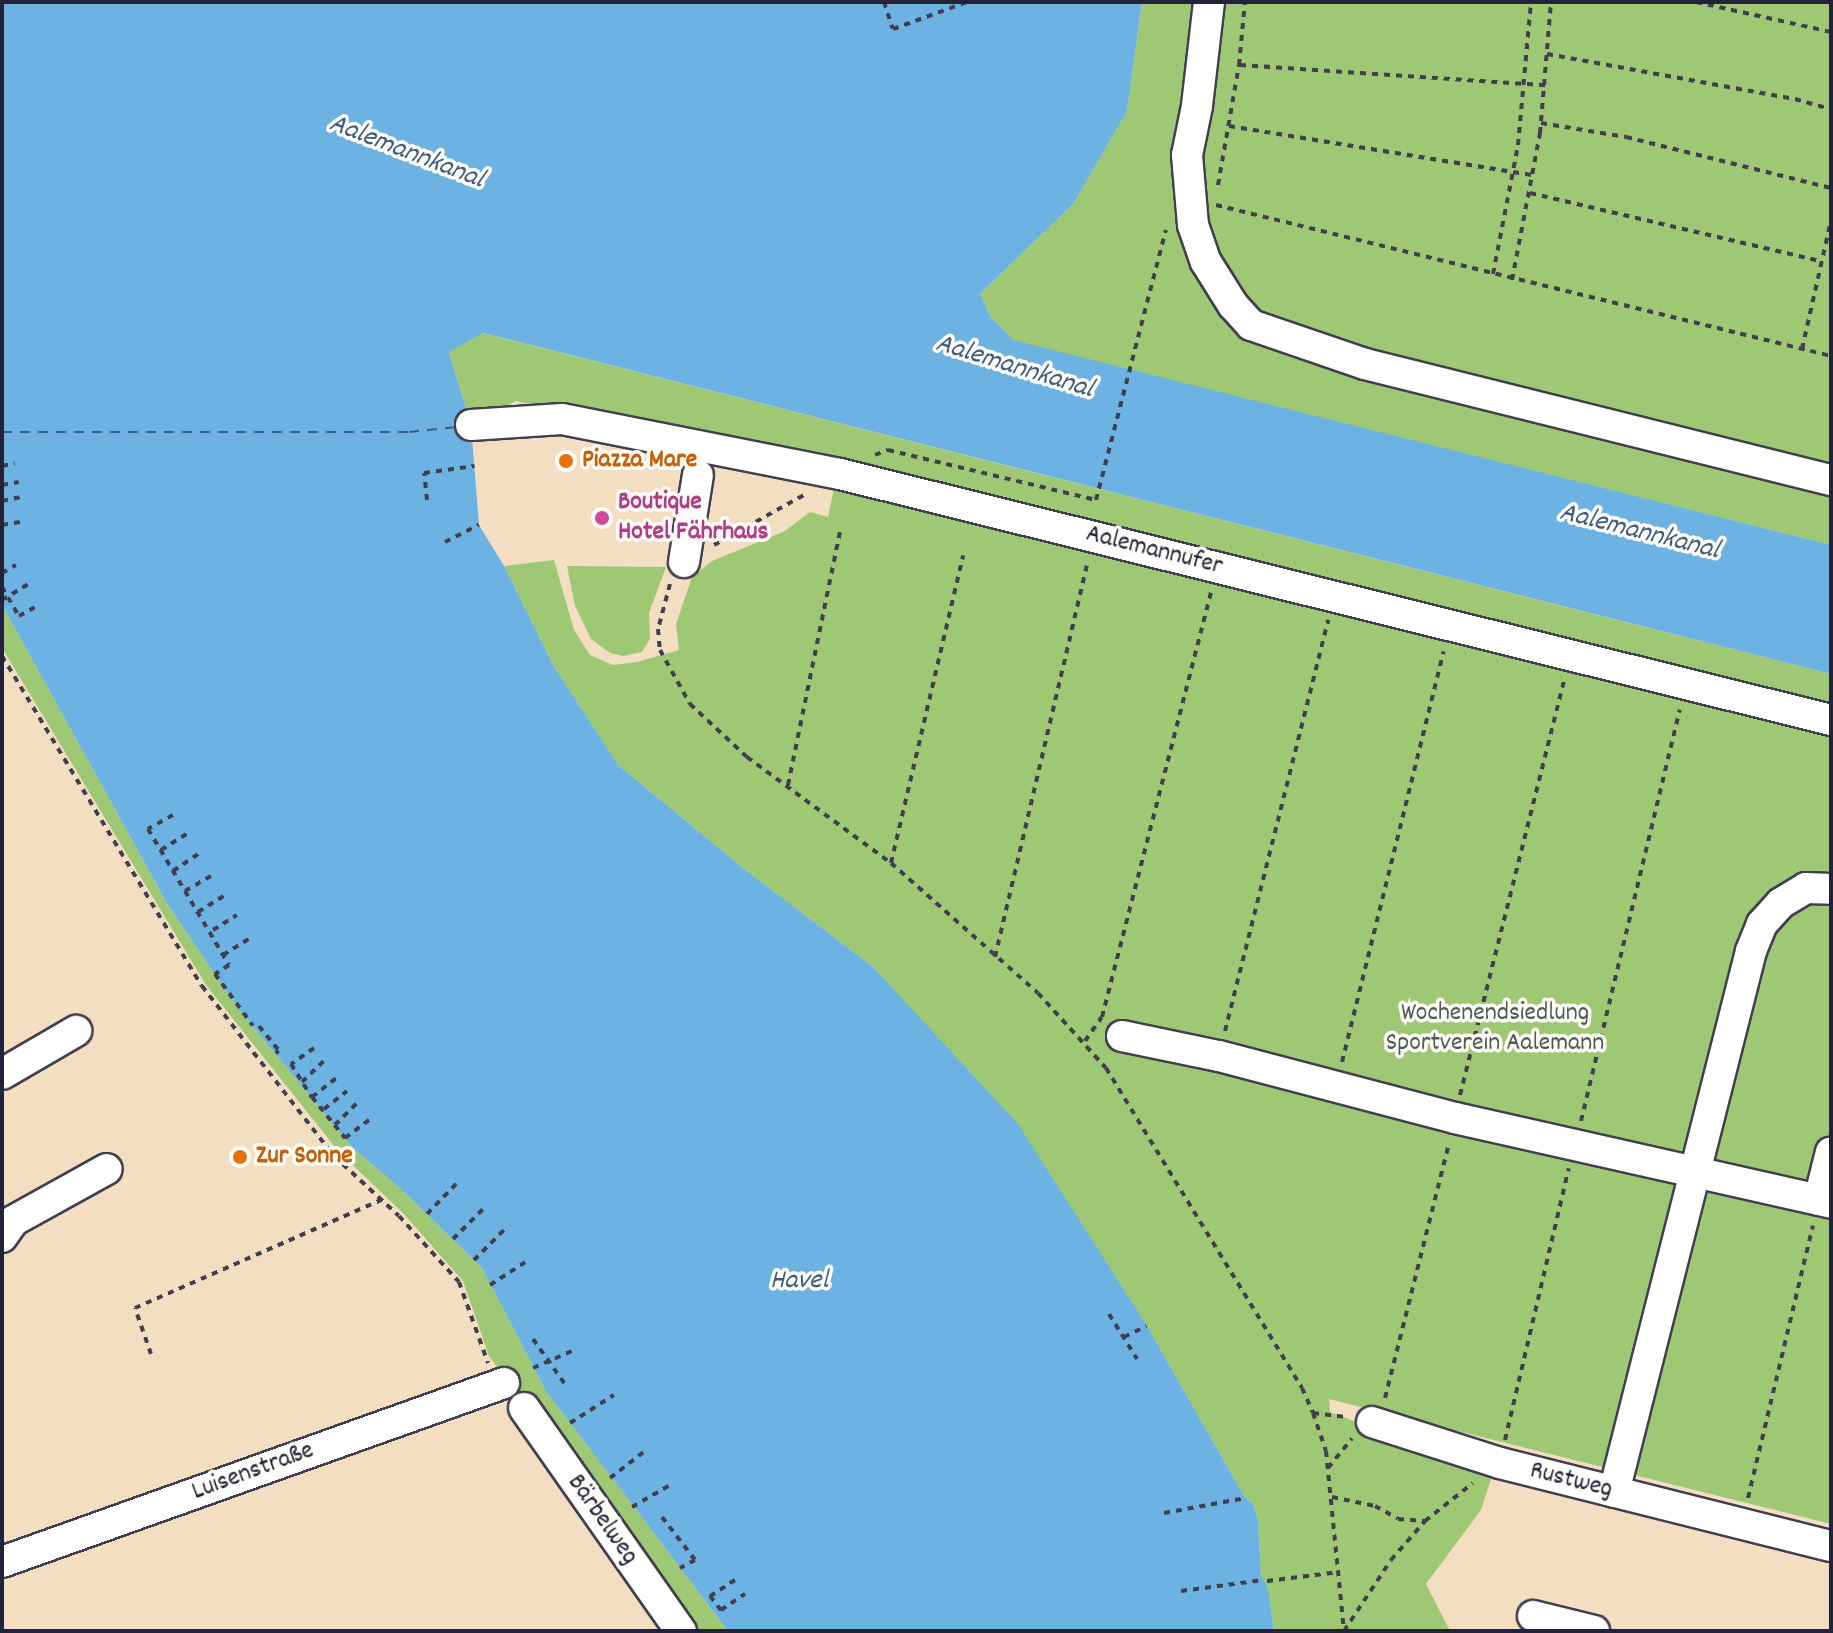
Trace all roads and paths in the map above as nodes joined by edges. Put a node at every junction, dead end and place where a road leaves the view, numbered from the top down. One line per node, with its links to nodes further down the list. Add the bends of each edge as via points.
1 (884, 2): 2 (path, via 893,29)
2 (967, 2)
3 (1209, 2): 34 (street, via 1187,155 1193,225 1206,262 1251,325 1365,364)
4 (1245, 2): 10 (path)
5 (1531, 2): 11 (path)
6 (1551, 2): 9 (path)
7 (1696, 2): 8 (path)
8 (1831, 32)
9 (1547, 54): 12 (path); 13 (path)
10 (1239, 65): 11 (path); 15 (path)
11 (1526, 84): 12 (path); 16 (path)
12 (1545, 85): 14 (path)
13 (1831, 109)
14 (1541, 123): 17 (path); 18 (path, via 1641,141)
15 (1229, 126): 16 (path); 22 (path, via 1215,205)
16 (1513, 173): 17 (path); 22 (path)
17 (1533, 175): 19 (path)
18 (1831, 188)
19 (1530, 193): 21 (path); 24 (path)
20 (1831, 220): 21 (path)
21 (1821, 261): 25 (path)
22 (1493, 274): 24 (path)
23 (1155, 275): 28 (path, via 1096,500)
24 (1512, 280): 25 (path)
25 (1802, 349): 26 (path)
26 (1831, 356)
27 (471, 425): 29 (street, Aalemannufer, via 562,419)
28 (888, 450)
29 (730, 453): 33 (street, Aalemannufer); 47 (street, via 692,477)
30 (15, 463): 31 (path)
31 (2, 466)
32 (475, 466): 38 (path, via 424,473)
33 (840, 474): 44 (street, Aalemannufer); 47 (path)
34 (1831, 480)
35 (19, 482): 36 (path)
36 (2, 485)
37 (21, 497): 39 (path)
38 (427, 500)
39 (2, 501)
40 (24, 521): 41 (path)
41 (2, 525)
42 (479, 525): 45 (path)
43 (841, 526): 62 (path)
44 (1094, 536): 49 (street, Aalemannufer); 78 (path)
45 (445, 542)
46 (963, 555): 67 (path)
47 (684, 562)
48 (16, 565): 50 (path)
49 (1218, 567): 53 (street, Aalemannufer); 81 (path, via 1102,1017)
50 (2, 573)
51 (30, 583): 54 (path)
52 (2, 587): 54 (path)
53 (1334, 596): 57 (street, Aalemannufer); 84 (path)
54 (4, 598): 56 (path, via 19,616)
55 (665, 600): 62 (path, via 658,629 660,650 678,687 747,757)
56 (37, 606)
57 (1451, 625): 58 (street, Aalemannufer); 89 (path)
58 (1570, 655): 60 (street, Aalemannufer); 94 (path)
59 (2, 656): 102 (path, via 202,986 334,1156)
60 (1686, 684): 61 (street, Aalemannufer); 97 (path)
61 (1831, 720)
62 (788, 785): 67 (path)
63 (173, 815): 65 (path, via 148,829)
64 (188, 833): 65 (path)
65 (161, 850): 68 (path)
66 (201, 852): 68 (path)
67 (891, 863): 78 (path)
68 (173, 871): 71 (path)
69 (213, 875): 71 (path)
70 (1830, 883): 100 (street, via 1806,888 1781,903 1762,924)
71 (185, 891): 73 (path)
72 (225, 895): 73 (path)
73 (198, 912): 77 (path)
74 (237, 915): 75 (path)
75 (213, 930)
76 (252, 937): 77 (path)
77 (223, 955): 83 (path, via 229,965 215,974 279,1051)
78 (995, 957): 81 (path)
79 (76, 1031): 86 (street)
80 (1122, 1036): 84 (street)
81 (1085, 1041): 125 (path)
82 (314, 1048): 88 (path, via 291,1064)
83 (275, 1053)
84 (1219, 1056): 89 (street)
85 (324, 1061): 88 (path)
86 (2, 1074)
87 (336, 1078): 91 (path)
88 (302, 1082): 91 (path)
89 (1336, 1087): 94 (street)
90 (347, 1091): 93 (path)
91 (312, 1097): 93 (path)
92 (359, 1101): 96 (path)
93 (324, 1109): 96 (path)
94 (1455, 1118): 97 (street); 127 (path)
95 (370, 1119): 96 (path, via 345,1138)
96 (335, 1125)
97 (1575, 1145): 100 (street); 129 (path)
98 (1831, 1152): 103 (street)
99 (107, 1169): 107 (street, via 13,1221)
100 (1696, 1172): 103 (street); 133 (street)
101 (456, 1184): 105 (path)
102 (381, 1200): 117 (path, via 135,1308); 121 (path, via 459,1282 483,1356)
103 (1825, 1202): 140 (path)
104 (483, 1209): 108 (path)
105 (427, 1214)
106 (506, 1228): 110 (path)
107 (2, 1237)
108 (453, 1239)
109 (530, 1259): 111 (path)
110 (474, 1260)
111 (490, 1285)
112 (1109, 1314): 114 (path)
113 (1147, 1326): 114 (path)
114 (1123, 1337): 118 (path)
115 (533, 1339): 119 (path)
116 (572, 1351): 119 (path)
117 (151, 1354)
118 (1137, 1359)
119 (548, 1362): 120 (path); 122 (path)
120 (533, 1368)
121 (504, 1383): 142 (street, Luisenstraße)
122 (567, 1387)
123 (614, 1395): 126 (path)
124 (524, 1408): 151 (street, Bärbelweg)
125 (1313, 1413): 127 (path); 130 (path)
126 (570, 1423)
127 (1375, 1423): 129 (street, Rustweg); 130 (path, via 1345,1443)
128 (645, 1451): 131 (path)
129 (1500, 1463): 133 (street, Rustweg); 139 (path)
130 (1328, 1468): 134 (path)
131 (610, 1478)
132 (670, 1485): 136 (path)
133 (1614, 1492): 140 (street, Rustweg)
134 (1332, 1497): 139 (path, via 1375,1506 1398,1519); 144 (path)
135 (1246, 1498): 137 (path)
136 (632, 1507)
137 (1164, 1513)
138 (662, 1517): 143 (path, via 695,1560)
139 (1425, 1521): 152 (path, via 1391,1560)
140 (1742, 1523): 141 (street, Rustweg)
141 (1831, 1546)
142 (2, 1562)
143 (680, 1568)
144 (1339, 1572): 146 (path); 152 (path)
145 (735, 1580): 148 (path, via 710,1596)
146 (1181, 1591)
147 (745, 1594): 148 (path, via 721,1610)
148 (716, 1604): 149 (path)
149 (710, 1608)
150 (1533, 1616): 153 (street)
151 (681, 1631)
152 (1344, 1631)
153 (1594, 1631)

